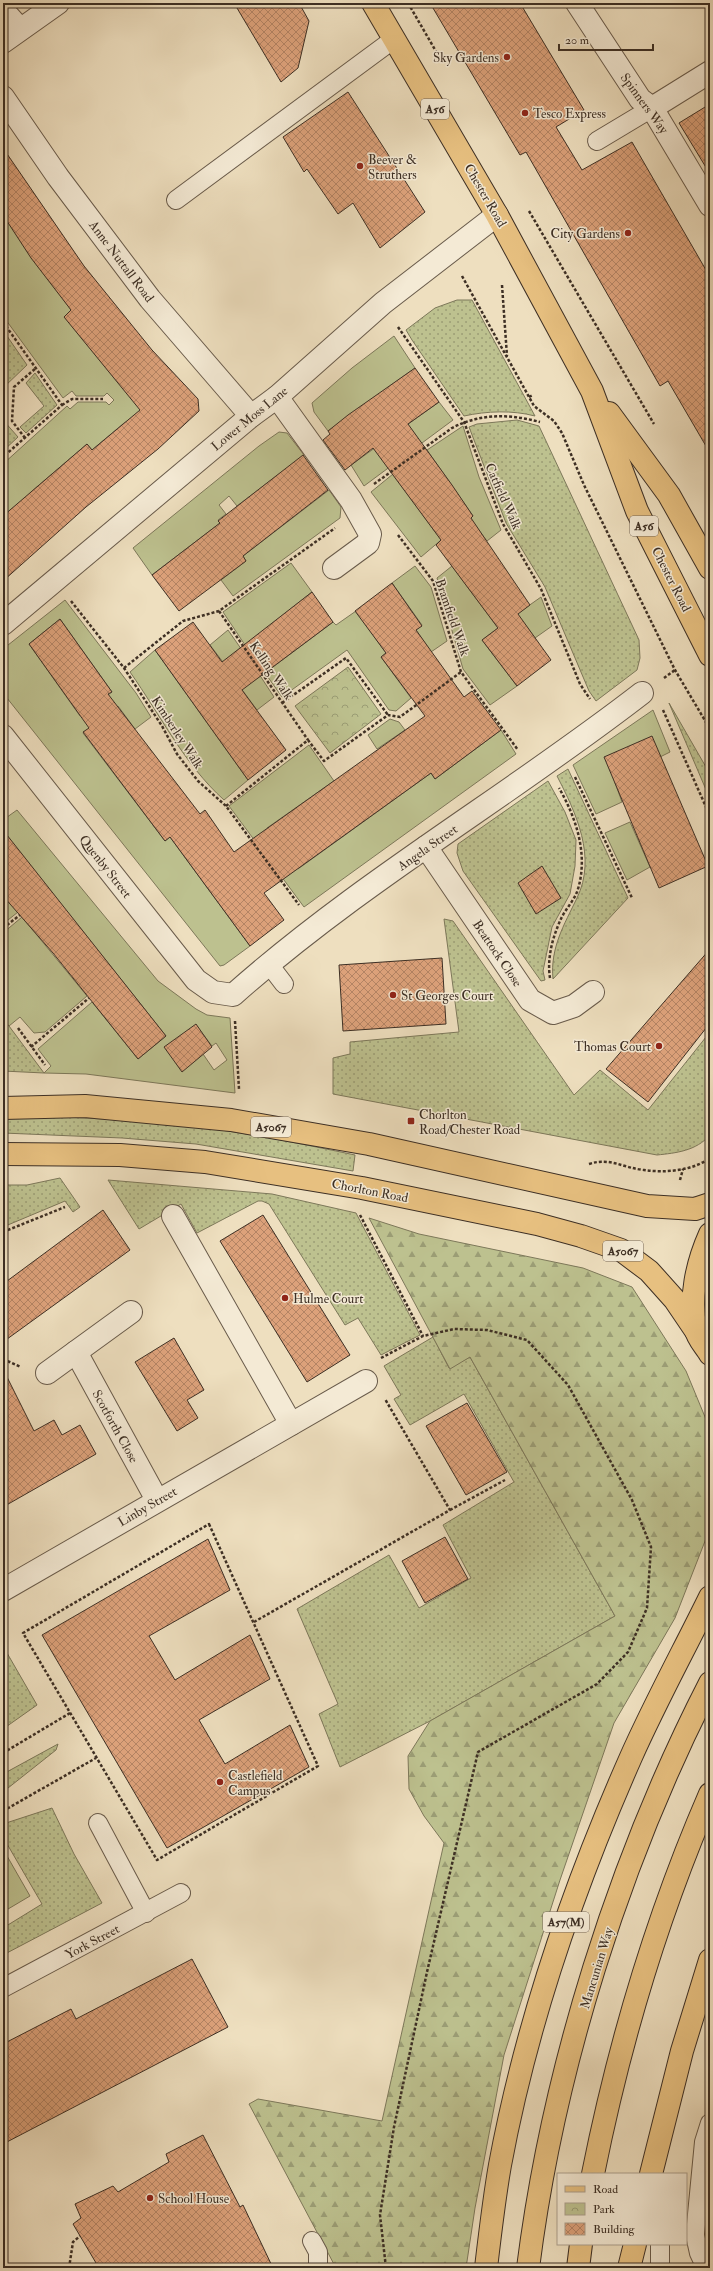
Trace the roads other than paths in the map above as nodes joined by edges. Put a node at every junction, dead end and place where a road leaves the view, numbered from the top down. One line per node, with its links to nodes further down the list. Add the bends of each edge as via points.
1 (58, 3): 5 (street)
2 (373, 3): 6 (main road, Chester Road / A56)
3 (577, 3): 9 (street, Spinners Way, via 640,98)
4 (3, 10): 5 (street)
5 (11, 35)
6 (394, 38): 11 (lane); 13 (main road, Chester Road / A56)
7 (710, 72): 9 (street)
8 (3, 97): 16 (street, Anne Nuttall Road, via 58,177 150,298)
9 (652, 108): 10 (lane); 12 (street, Spinners Way)
10 (597, 141)
11 (176, 200)
12 (710, 205)
13 (498, 215): 14 (main road, Chester Road / A56); 15 (street, Lower Moss Lane, via 383,304)
14 (592, 391): 18 (main road, Chester Road / A56, via 669,495); 20 (main road, Chester Road / A56, via 637,511)
15 (277, 397): 16 (street, Lower Moss Lane); 17 (street, via 351,500 370,534 368,543)
16 (251, 416): 19 (street, Lower Moss Lane)
17 (334, 568)
18 (710, 568)
19 (3, 624)
20 (710, 654)
21 (642, 693): 23 (street, Angela Street)
22 (3, 736): 27 (street, Quenby Street, via 196,980)
23 (426, 847): 24 (street, Angela Street); 26 (street, Beattock Close, via 530,1000 555,1012 574,1006)
24 (268, 963): 25 (lane); 27 (street, Angela Street)
25 (284, 984)
26 (592, 992)
27 (223, 993)
28 (3, 1108): 30 (main road, A5067, via 85,1106 231,1120 368,1144 647,1206 695,1209)
29 (3, 1154): 34 (main road, Chorlton Road / A5067, via 120,1155 205,1162 362,1188 537,1224 621,1250 649,1271 670,1294)
30 (710, 1204)
31 (173, 1216): 39 (street)
32 (710, 1234): 34 (main road, via 694,1286)
33 (130, 1312): 35 (street)
34 (696, 1331): 36 (main road, Chorlton Road)
35 (76, 1352): 37 (street); 40 (street, Scotforth Close)
36 (710, 1354)
37 (47, 1373)
38 (366, 1381): 39 (street, Linby Street)
39 (291, 1424): 40 (street, Linby Street)
40 (157, 1500): 41 (street, Linby Street)
41 (3, 1590)
42 (710, 1597): 60 (main road, A57(M), via 631,1756 562,1932 538,2007 518,2085 500,2165)
43 (710, 1683): 61 (main road, Mancunian Way / A57(M), via 675,1756 644,1830 600,1951 545,2162)
44 (710, 1794): 52 (main road, via 676,1877 637,1996 604,2119)
45 (98, 1823): 47 (lane)
46 (181, 1893): 47 (lane, York Street)
47 (146, 1913): 49 (lane, York Street)
48 (710, 1960): 51 (main road)
49 (3, 1988)
50 (710, 2123): 65 (lane, via 704,2142 696,2235 699,2253)
51 (661, 2129): 53 (main road); 54 (lane)
52 (593, 2173)
53 (651, 2173)
54 (660, 2173)
55 (312, 2241): 59 (lane, via 318,2252)
56 (581, 2245): 62 (main road)
57 (635, 2245): 63 (main road)
58 (660, 2245): 64 (lane)
59 (318, 2268)
60 (486, 2268)
61 (528, 2268)
62 (578, 2268)
63 (629, 2268)
64 (660, 2268)
65 (706, 2268)

